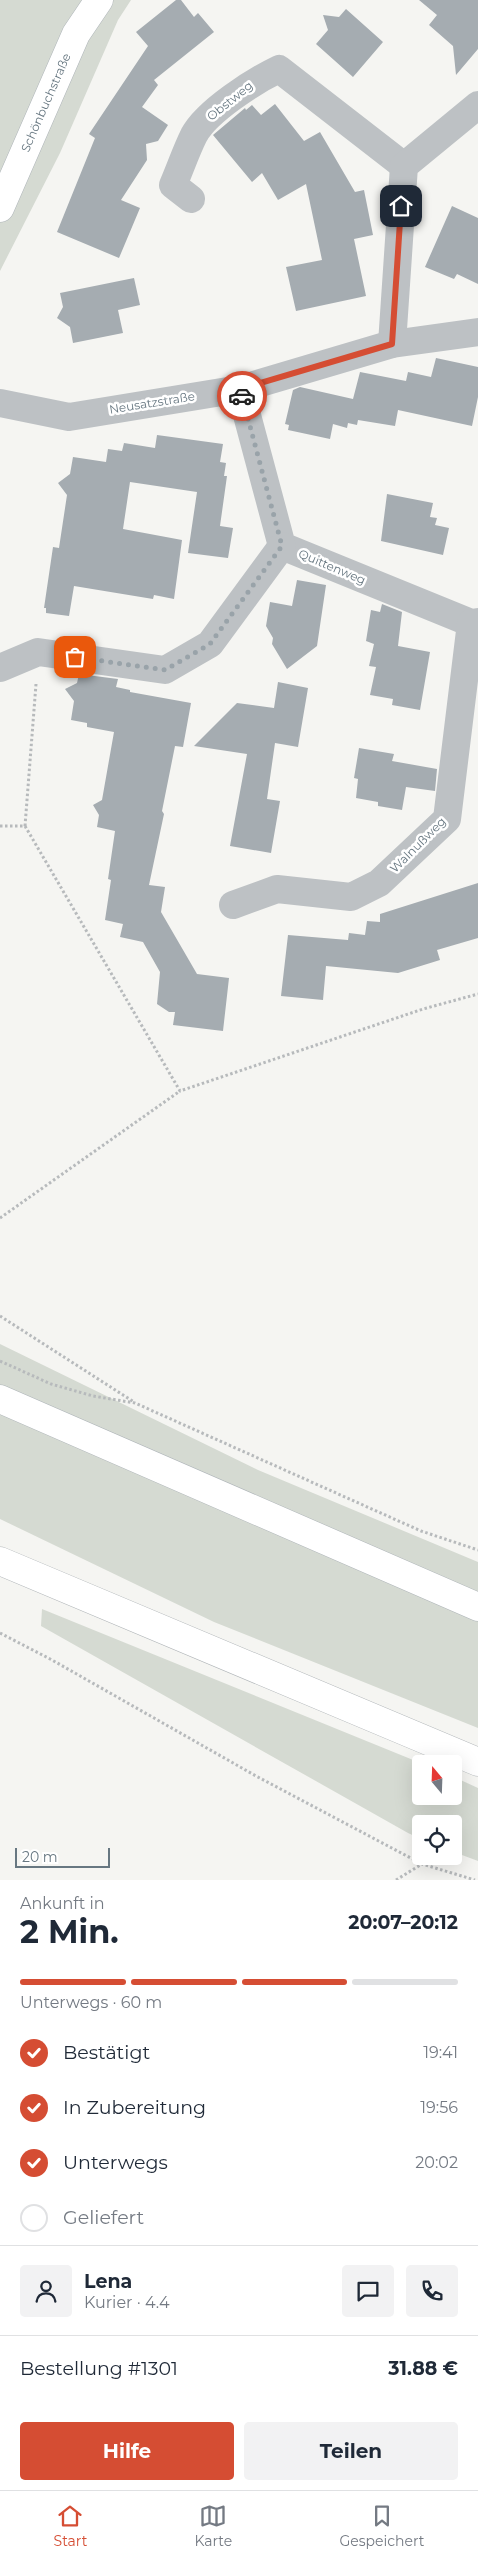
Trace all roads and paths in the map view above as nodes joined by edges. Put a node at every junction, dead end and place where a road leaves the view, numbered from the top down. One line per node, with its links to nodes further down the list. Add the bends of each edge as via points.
1 (99, 0): 5 (street, Schönbuchstraße, via 76,34)
2 (478, 105): 3 (street)
3 (404, 166): 4 (street, Obstweg, via 279,69 255,81 210,117 195,134 173,185); 7 (street)
4 (191, 199)
5 (0, 208)
6 (478, 332): 7 (street, Neusatzstraße)
7 (392, 344): 8 (street, Neusatzstraße)
8 (240, 389): 9 (street, Neusatzstraße, via 69,417); 10 (street, Quittenweg)
9 (0, 403)
10 (282, 546): 11 (street, Quittenweg); 12 (street, via 210,644 165,670)
11 (475, 623): 16 (street, Walnußweg, via 447,818 379,883 351,897 277,889)
12 (38, 652): 13 (street); 15 (path)
13 (0, 668)
14 (0, 826): 15 (path)
15 (24, 826): 18 (path)
16 (233, 905)
17 (478, 994): 18 (path, via 423,1009)
18 (180, 1091): 19 (path)
19 (0, 1218)
20 (0, 1316): 23 (path)
21 (0, 1361): 23 (path, via 51,1384)
22 (0, 1399): 26 (street)
23 (135, 1403): 24 (path, via 421,1530)
24 (478, 1550)
25 (0, 1561): 28 (street)
26 (478, 1607)
27 (0, 1633): 29 (path)
28 (478, 1762)
29 (412, 1859)
30 (420, 1865): 32 (path)
31 (425, 1865): 33 (path)
32 (396, 1880)
33 (475, 1880)

